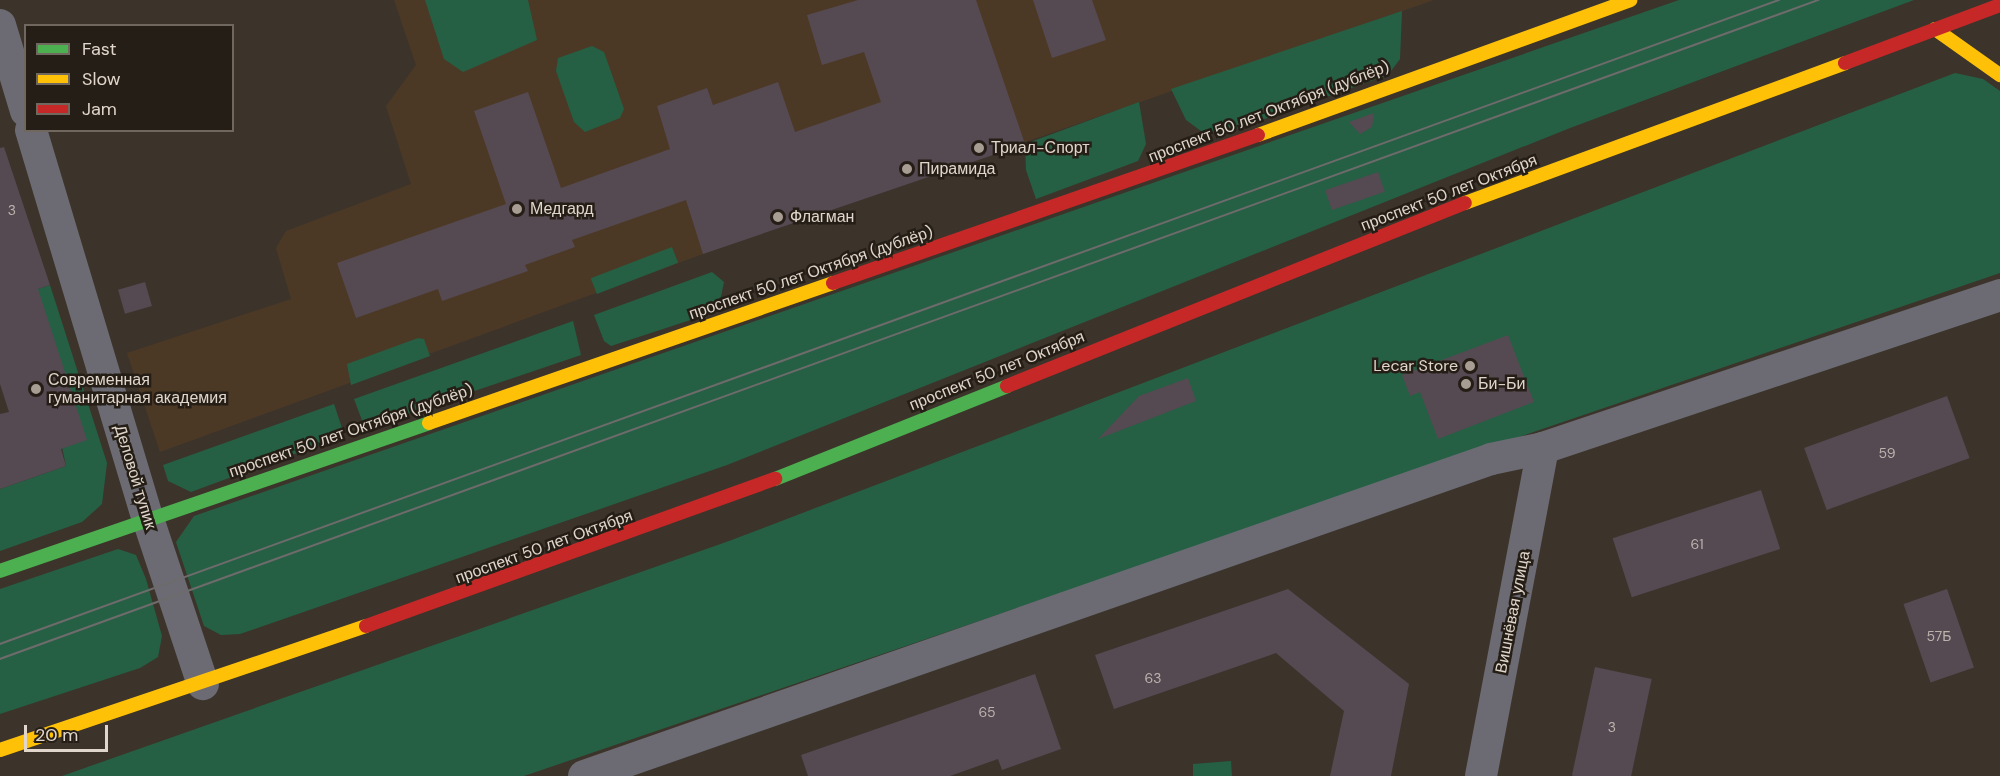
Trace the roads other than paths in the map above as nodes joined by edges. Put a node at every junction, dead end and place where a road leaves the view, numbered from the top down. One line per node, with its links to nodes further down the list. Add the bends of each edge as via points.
1 (1630, 0): 10 (main road, проспект 50 лет Октября (дублёр), via 1179,164)
2 (2000, 5): 4 (main road, проспект 50 лет Октября)
3 (0, 25): 6 (street)
4 (1935, 29): 5 (main road); 12 (main road, проспект 50 лет Октября, via 1439,213 741,492)
5 (2000, 75)
6 (24, 104)
7 (32, 132): 10 (street, Деловой тупик)
8 (2000, 295): 9 (street)
9 (1543, 448): 14 (street, via 1491,459); 15 (street, Вишнёвая улица)
10 (148, 519): 11 (main road, проспект 50 лет Октября (дублёр)); 12 (street, Деловой тупик)
11 (0, 571)
12 (203, 684): 13 (main road, проспект 50 лет Октября)
13 (0, 750)
14 (584, 776)
15 (1481, 776)

